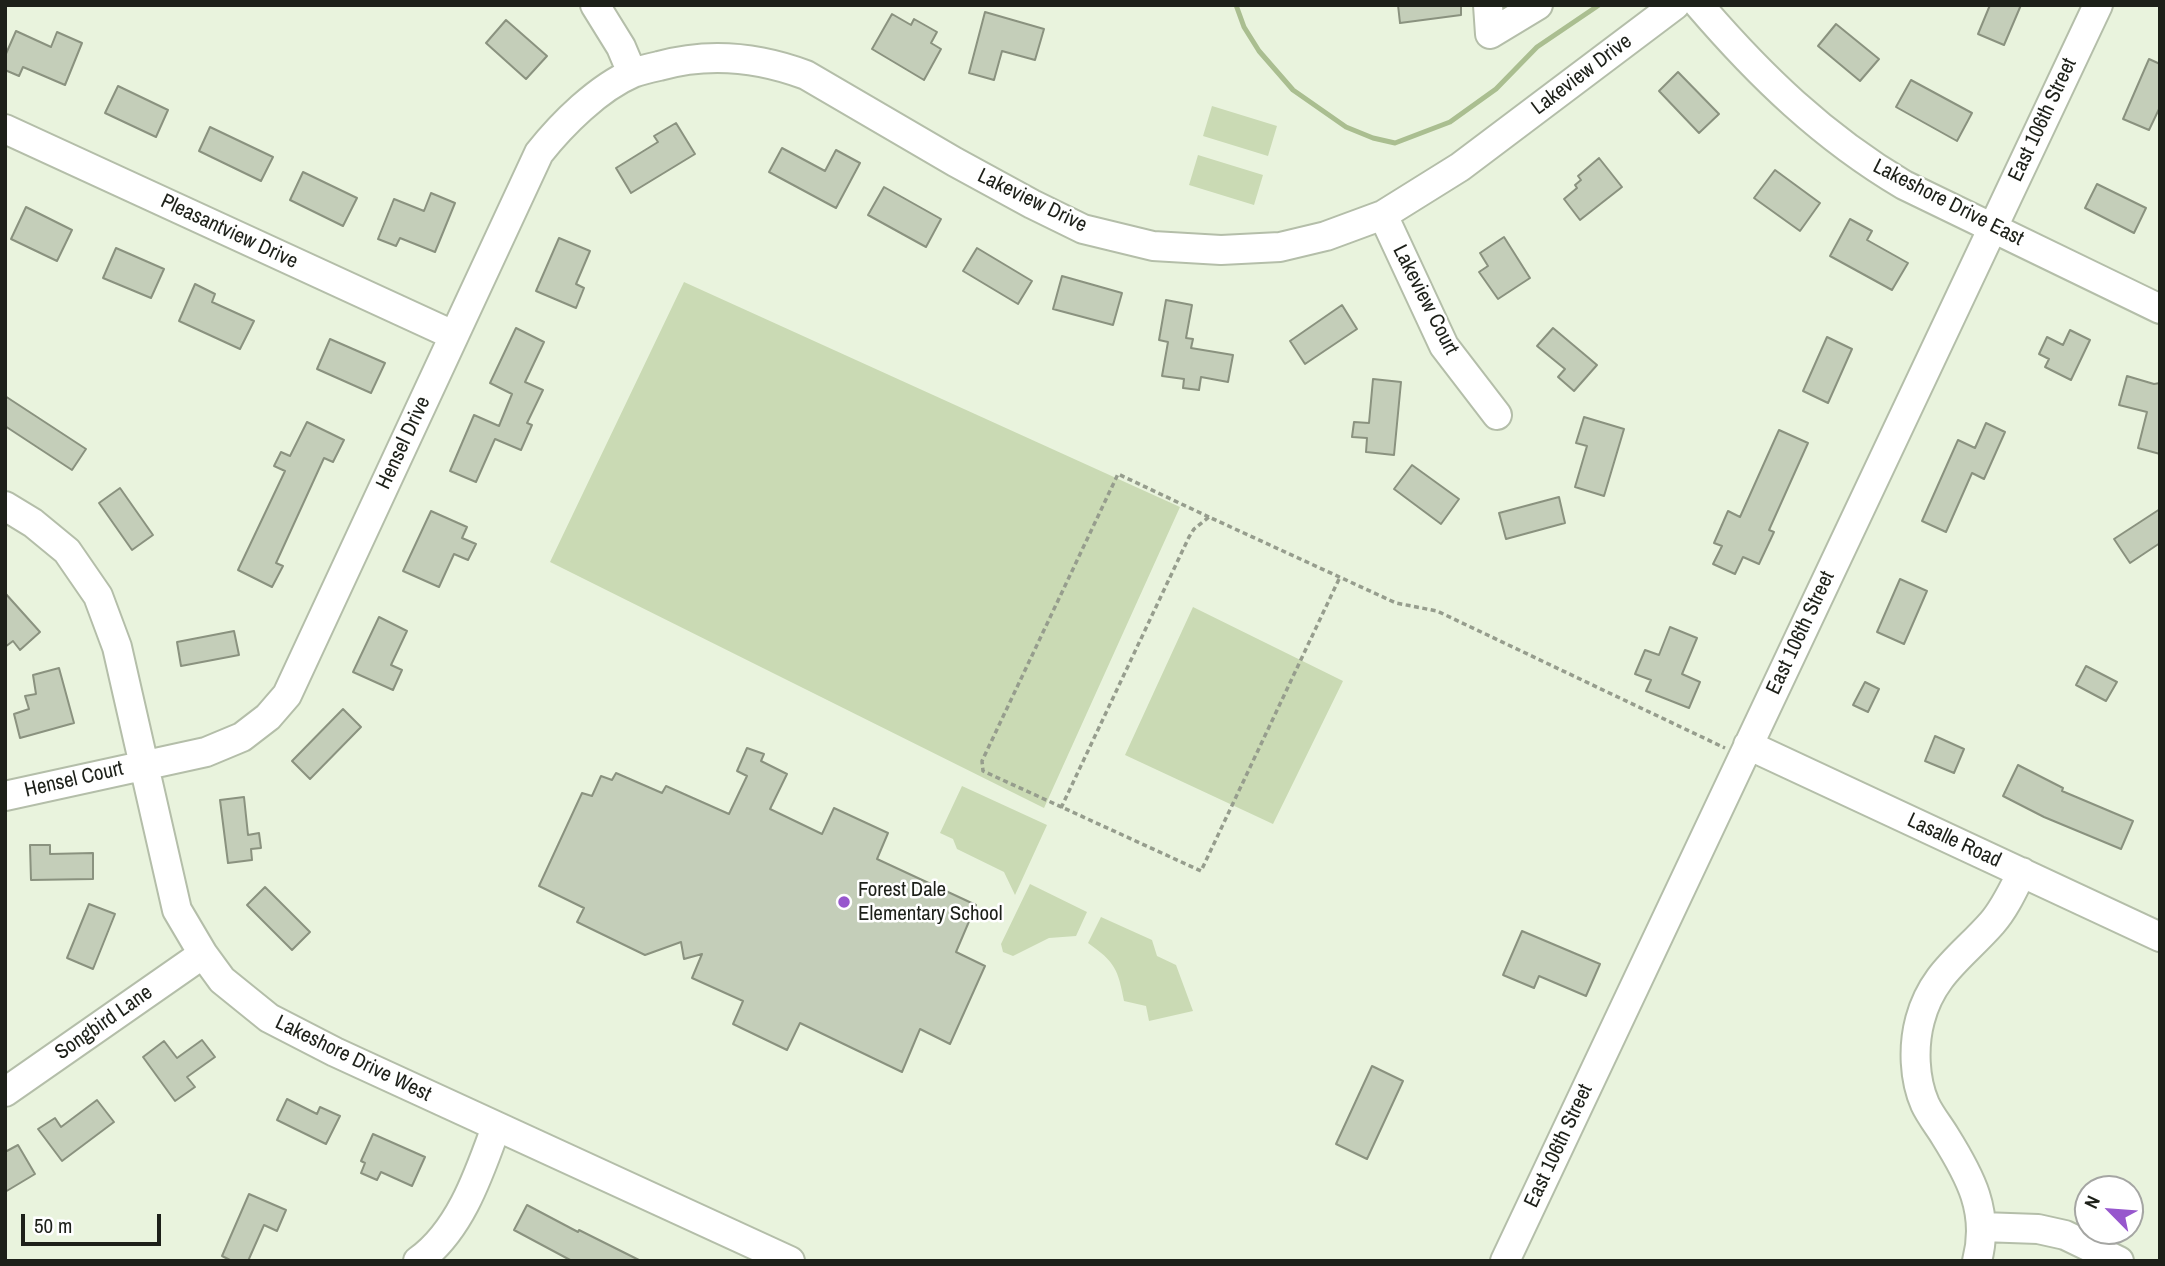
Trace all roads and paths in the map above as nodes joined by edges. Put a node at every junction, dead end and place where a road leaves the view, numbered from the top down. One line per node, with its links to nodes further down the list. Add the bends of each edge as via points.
1 (595, 5): 7 (street)
2 (1488, 5): 3 (street, via 1490,34)
3 (1538, 5)
4 (1675, 5): 9 (street, Lakeview Drive, via 1460,167)
5 (1699, 5): 10 (street, Lakeshore Drive East, via 1741,54 1826,132 1876,169)
6 (2098, 5): 10 (street, East 106th Street)
7 (632, 73): 9 (street, Lakeview Drive, via 699,58 734,57 784,67 1083,229 1153,246 1280,247); 12 (street, Hensel Drive, via 595,97 539,153)
8 (5, 129): 12 (street, Pleasantview Drive)
9 (1383, 215): 13 (street, Lakeview Court, via 1444,346)
10 (1992, 228): 11 (street, Lakeshore Drive East); 17 (street, East 106th Street)
11 (2160, 309)
12 (453, 335): 18 (street, Hensel Drive, via 287,695 242,737 206,752)
13 (1497, 415)
14 (5, 506): 18 (street, Lakeshore Drive West, via 67,551 98,596 117,647)
15 (1209, 517): 16 (path); 20 (path, via 1189,537); 20 (path, via 1118,474 982,761 983,771)
16 (1340, 577): 17 (path, via 1396,603 1437,611 1730,750); 20 (path, via 1201,871)
17 (1749, 743): 21 (street, Lasalle Road); 29 (street, East 106th Street)
18 (143, 764): 19 (street, Hensel Court); 23 (street, Lakeshore Drive West, via 177,910)
19 (5, 796)
20 (1061, 808)
21 (2022, 872): 22 (street, Lasalle Road); 26 (street, via 1993,922 1927,996 1915,1050 1925,1104 1966,1168)
22 (2160, 937)
23 (203, 954): 24 (street, Songbird Lane); 25 (street, Lakeshore Drive West, via 222,980 269,1018)
24 (5, 1092)
25 (496, 1127): 27 (street, Lakeshore Drive West); 28 (street, via 453,1224)
26 (1982, 1227): 30 (street); 31 (street, via 2065,1235)
27 (787, 1260)
28 (418, 1261)
29 (1505, 1261)
30 (1977, 1261)
31 (2119, 1261)

